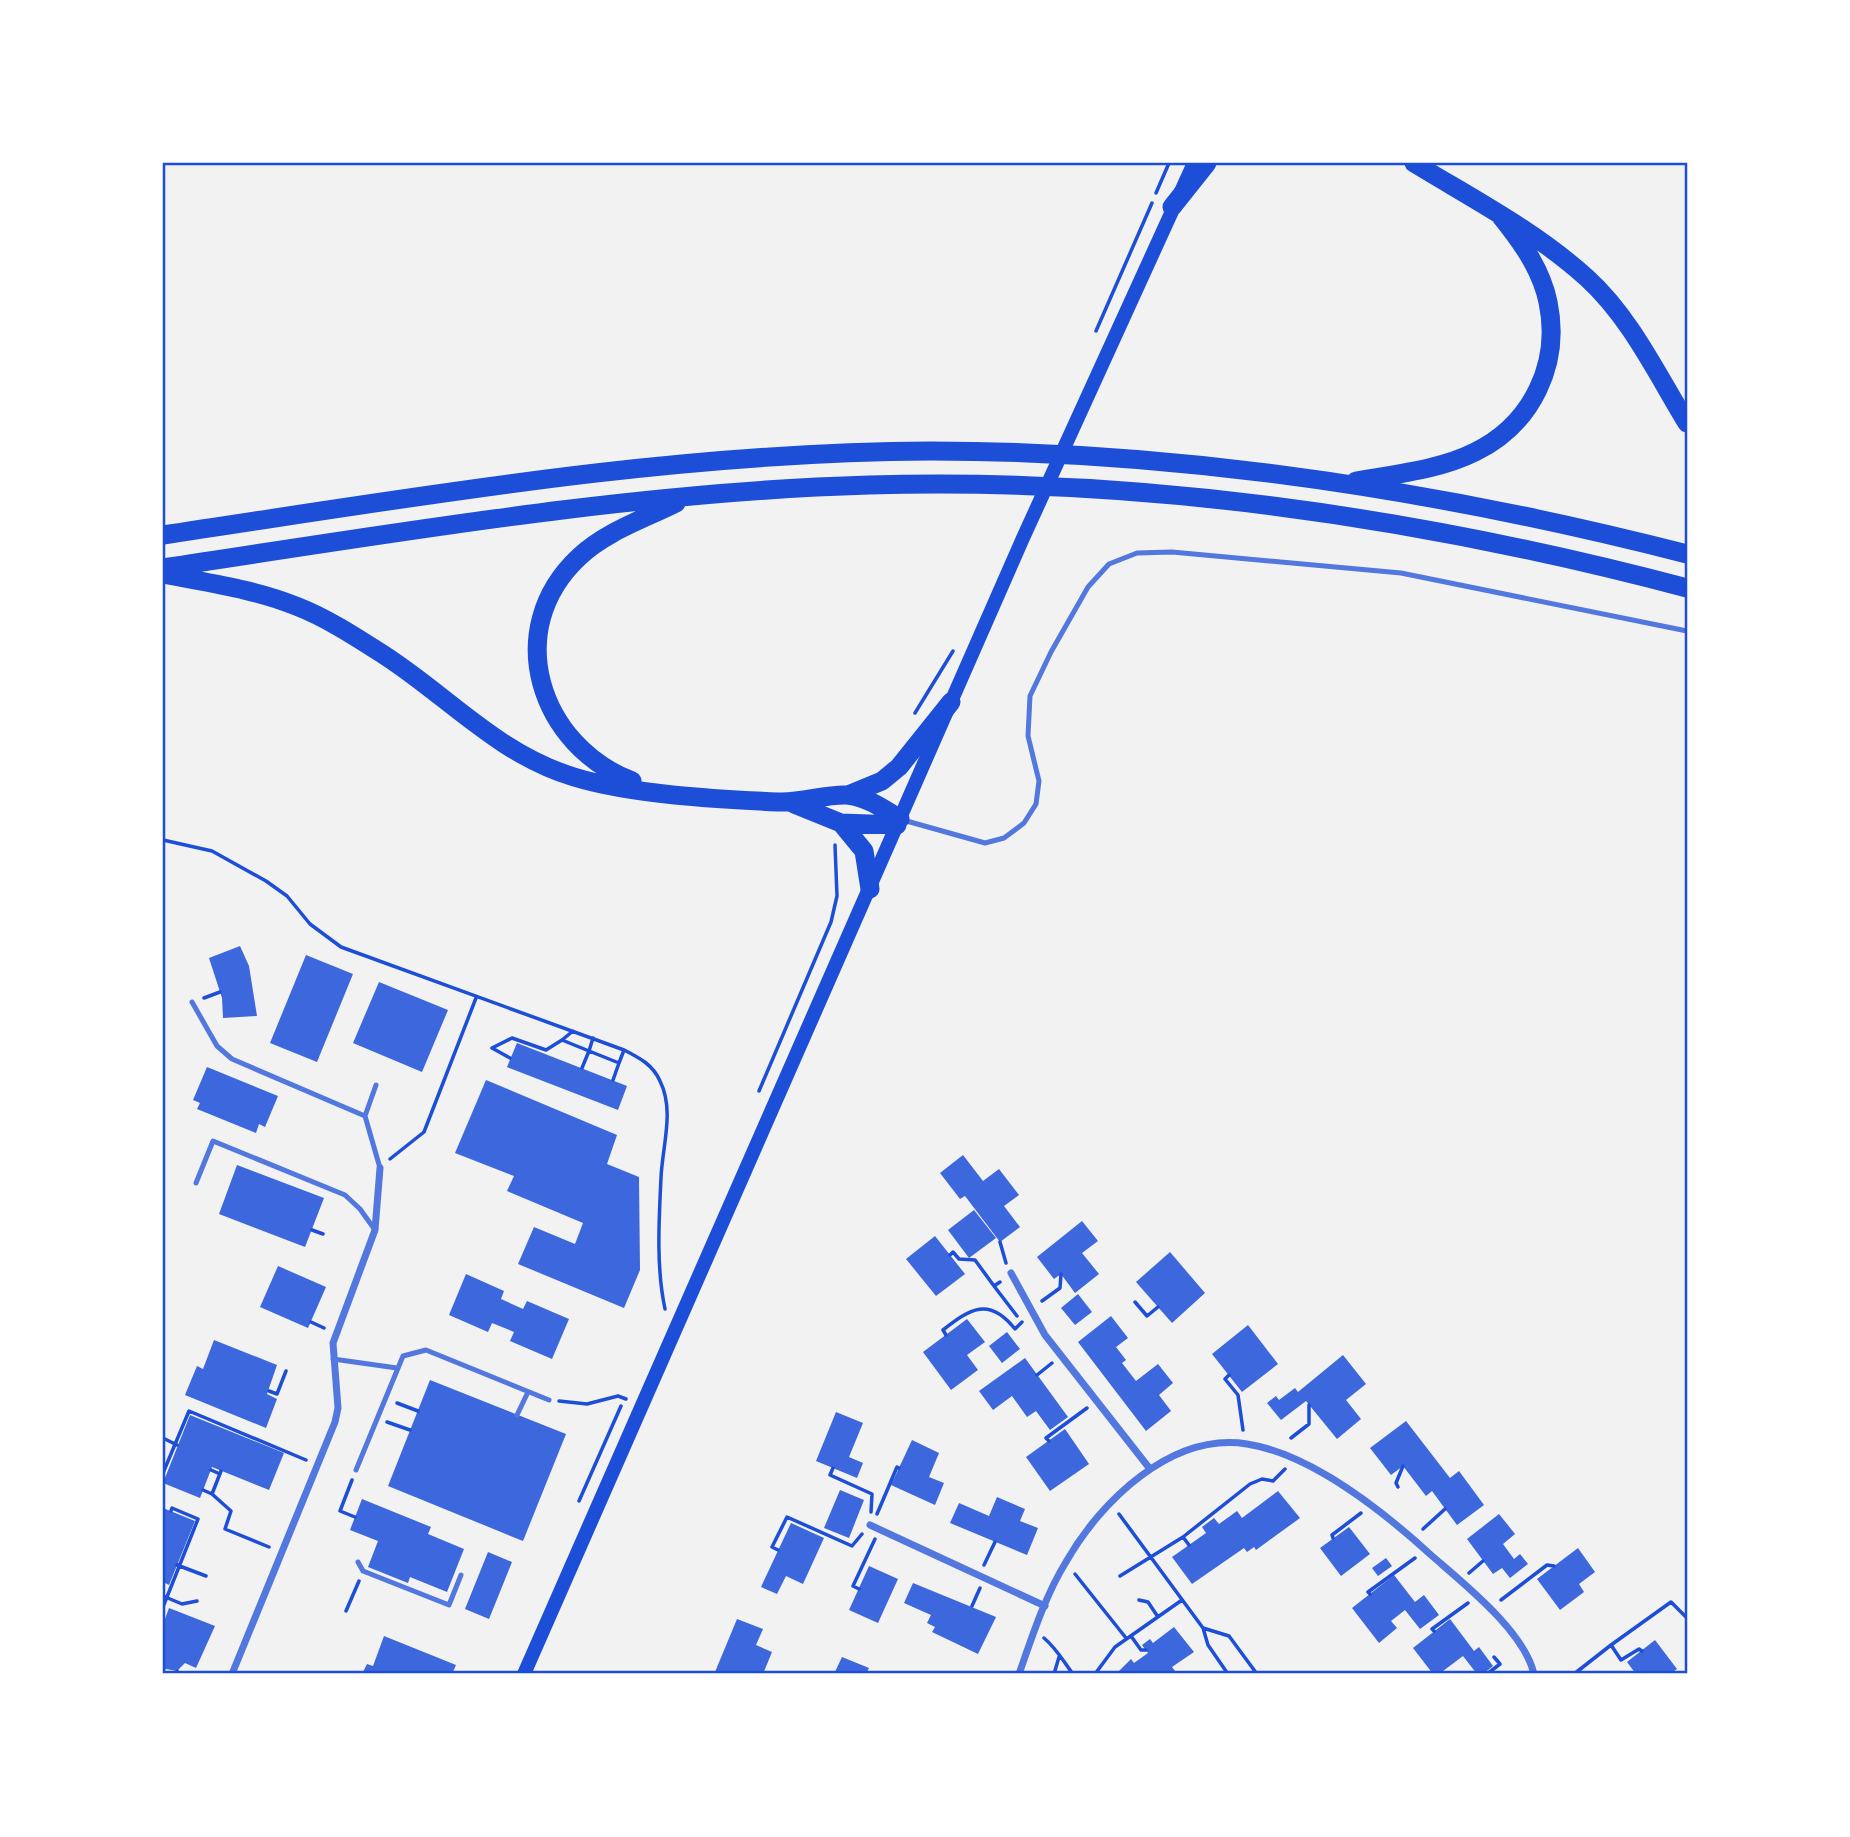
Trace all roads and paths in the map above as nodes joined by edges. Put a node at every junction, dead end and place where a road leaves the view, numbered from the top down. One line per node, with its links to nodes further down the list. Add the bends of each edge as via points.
1 (1169, 163): 7 (path)
2 (1194, 163): 5 (main road)
3 (1207, 163): 5 (highway)
4 (1413, 163): 6 (highway)
5 (1172, 206): 18 (main road)
6 (1499, 215): 8 (highway, via 1535,236 1589,279 1627,324); 9 (highway, via 1531,259 1548,301 1552,337 1548,369 1536,395 1518,421 1474,453 1415,471)
7 (1093, 338)
8 (1687, 422)
9 (1342, 483): 11 (highway, via 1089,456 865,453 687,464 483,487); 12 (highway, via 1507,513)
10 (691, 496): 13 (highway, via 489,519); 15 (highway, via 931,484 1141,494 1341,516); 20 (highway, via 605,538 578,558 555,586 541,617 538,654 543,695 559,726 582,754 609,772)
11 (163, 535)
12 (1687, 554)
13 (163, 568)
14 (163, 574): 20 (highway, via 255,592 297,606 387,657 510,749 572,777)
15 (1687, 588)
16 (1687, 631): 23 (lane, via 1401,573 1172,552 1137,553 1109,564 1088,587 1030,696 1028,736 1039,781 1037,804 1024,823 1004,838 985,843)
17 (953, 650): 19 (path)
18 (951, 702): 21 (highway, via 899,767 882,781); 23 (main road)
19 (912, 717)
20 (656, 791): 22 (highway)
21 (848, 795): 22 (highway); 23 (highway, via 877,804)
22 (790, 802): 24 (highway)
23 (899, 822): 24 (highway); 26 (main road)
24 (838, 831): 26 (highway, via 864,852); 39 (path, via 837,896 831,922)
25 (163, 840): 27 (path, via 212,851 266,881 341,947)
26 (870, 889): 134 (main road)
27 (476, 999): 29 (path); 41 (path, via 424,1132)
28 (192, 1002): 40 (lane, via 217,1046 232,1059)
29 (573, 1031): 30 (path); 31 (path)
30 (593, 1038): 32 (path); 33 (path)
31 (562, 1040): 33 (path); 34 (path, via 546,1050 512,1038 492,1048)
32 (624, 1050): 35 (path); 52 (path, via 653,1068 666,1101 660,1287 666,1316)
33 (589, 1051): 35 (path); 36 (path)
34 (510, 1058)
35 (619, 1063): 37 (path)
36 (582, 1068)
37 (613, 1080)
38 (376, 1085): 40 (lane)
39 (758, 1093)
40 (365, 1116): 41 (lane)
41 (380, 1168): 44 (street)
42 (196, 1184): 44 (lane, via 213,1141 345,1195)
43 (312, 1230): 45 (path)
44 (375, 1230): 56 (street, via 335,1333)
45 (323, 1234)
46 (1000, 1242): 48 (path)
47 (950, 1255): 50 (path, via 953,1252 959,1259 975,1260)
48 (1011, 1273): 50 (path); 54 (street)
49 (1061, 1274): 54 (path, via 1060,1288)
50 (994, 1286): 55 (path, via 1022,1323 1015,1329 993,1309 976,1309 943,1331)
51 (1135, 1302): 53 (path, via 1147,1317)
52 (671, 1304)
53 (1158, 1307)
54 (1030, 1310): 65 (street)
55 (946, 1335)
56 (333, 1359): 57 (lane); 75 (street, via 338,1408)
57 (397, 1368): 62 (lane, via 403,1356 426,1350); 63 (lane)
58 (286, 1371): 61 (path, via 277,1394)
59 (1229, 1375): 72 (path, via 1225,1379 1238,1395)
60 (631, 1389): 64 (path, via 626,1399 618,1396 587,1404)
61 (269, 1391)
62 (528, 1392): 64 (lane); 68 (lane)
63 (385, 1398): 67 (path); 81 (lane)
64 (549, 1401)
65 (1097, 1401): 71 (path, via 1046,1438); 79 (street)
66 (1310, 1405): 70 (path, via 1309,1424)
67 (418, 1410)
68 (517, 1415)
69 (163, 1438): 73 (path)
70 (1291, 1438)
71 (1049, 1441)
72 (1245, 1443): 74 (street); 79 (street, via 1209,1444 1176,1454)
73 (176, 1445): 75 (path, via 189,1411); 82 (path)
74 (1291, 1458): 87 (street); 92 (path, via 1283,1474 1273,1481 1250,1484)
75 (318, 1464): 99 (street)
76 (1404, 1466): 83 (path, via 1395,1483)
77 (833, 1468): 91 (path, via 830,1475 872,1494)
78 (899, 1468): 91 (path)
79 (1150, 1469): 86 (street)
80 (211, 1470): 85 (path, via 221,1472)
81 (356, 1470): 90 (path, via 340,1511)
82 (163, 1473)
83 (1398, 1487)
84 (203, 1490): 85 (path)
85 (212, 1494): 99 (path, via 231,1511 225,1529)
86 (1111, 1504): 100 (path); 102 (street)
87 (1371, 1505): 93 (path); 94 (street)
88 (1445, 1509): 94 (path)
89 (171, 1511): 103 (path, via 198,1519)
90 (355, 1517)
91 (874, 1527): 97 (path, via 852,1546 787,1517 772,1547); 107 (street); 110 (path, via 853,1586)
92 (1183, 1537): 96 (path); 100 (path)
93 (1333, 1538)
94 (1412, 1538): 98 (street)
95 (995, 1542): 107 (path)
96 (1189, 1545)
97 (778, 1550)
98 (1426, 1550): 111 (path); 113 (street)
99 (282, 1552): 133 (street)
100 (1150, 1555): 109 (path); 115 (path)
101 (358, 1562): 105 (lane)
102 (1065, 1562): 117 (street); 127 (path)
103 (178, 1565): 108 (path); 112 (path)
104 (1554, 1566): 119 (path, via 1547,1565)
105 (363, 1571): 106 (lane, via 449,1605); 120 (path)
106 (461, 1574)
107 (979, 1575): 117 (street)
108 (206, 1576)
109 (1120, 1576)
110 (859, 1589)
111 (1370, 1594)
112 (165, 1597): 116 (path, via 182,1604); 118 (path)
113 (1476, 1597): 119 (street); 125 (path)
114 (1139, 1600): 121 (path, via 1148,1602)
115 (1182, 1600): 121 (path); 123 (path)
116 (197, 1601)
117 (1045, 1606): 124 (street)
118 (163, 1607)
119 (1488, 1609): 142 (street, via 1524,1650)
120 (346, 1611)
121 (1158, 1616): 126 (path)
122 (1687, 1618): 128 (path, via 1671,1602)
123 (1202, 1628): 139 (path); 140 (path, via 1229,1636)
124 (1035, 1630): 131 (path, via 1057,1649); 135 (street)
125 (1434, 1631)
126 (1131, 1636): 127 (path); 129 (path)
127 (1126, 1638): 138 (path)
128 (1611, 1645): 130 (path, via 1621,1660); 143 (path)
129 (1146, 1650)
130 (1642, 1651)
131 (1059, 1657): 136 (path); 137 (path)
132 (1494, 1657): 141 (path, via 1500,1664)
133 (232, 1674)
134 (524, 1674)
135 (1019, 1674)
136 (1054, 1674)
137 (1073, 1674)
138 (1095, 1674)
139 (1228, 1674)
140 (1257, 1674)
141 (1487, 1674)
142 (1534, 1674)
143 (1574, 1674)

